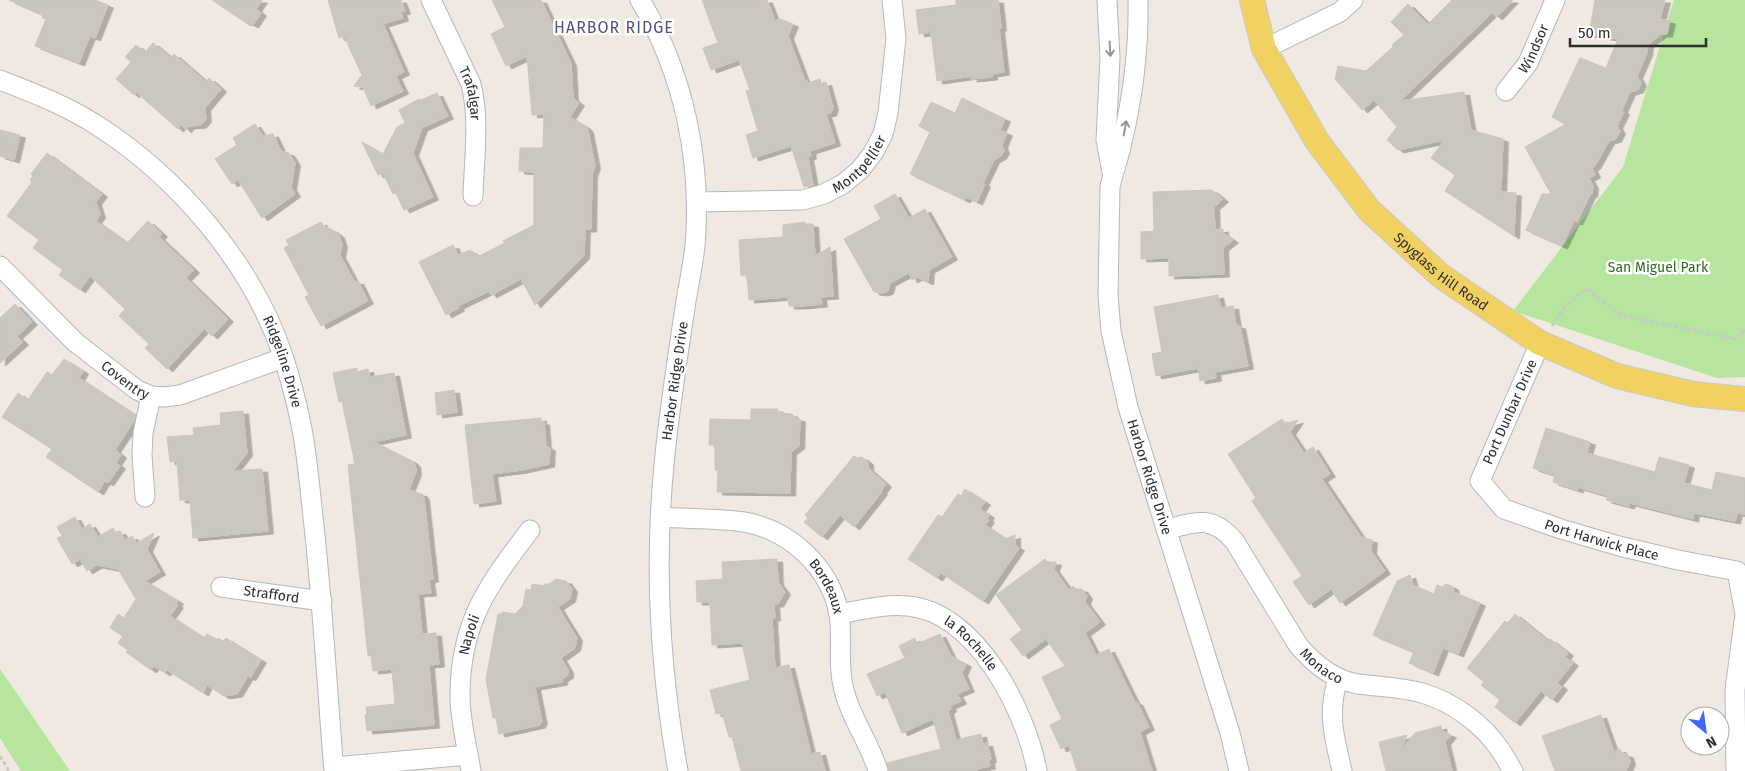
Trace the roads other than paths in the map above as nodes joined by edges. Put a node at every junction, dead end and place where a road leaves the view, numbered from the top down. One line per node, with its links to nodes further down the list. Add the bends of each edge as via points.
1 (431, 0): 13 (street, Trafalgar, via 475,98)
2 (640, 0): 14 (street, Harbor Ridge Drive, via 668,56 681,97 691,139)
3 (892, 0): 14 (street, Montpellier, via 896,38 888,113 883,134 860,170 824,194 803,200)
4 (1107, 0): 12 (street, Harbor Ridge Drive, one-way to 12, via 1110,58 1106,140)
5 (1138, 0): 12 (street, Harbor Ridge Drive, one-way to 5, via 1122,143 1137,58)
6 (1252, 0): 9 (main road, Spyglass Hill Road)
7 (1353, 0): 9 (street, via 1340,12)
8 (1555, 0): 11 (street, Windsor, via 1528,64)
9 (1264, 49): 16 (main road, Spyglass Hill Road, via 1317,141 1369,210 1441,276)
10 (0, 80): 17 (street, Ridgeline Drive, via 36,93 97,126 135,152 170,183 230,254 255,293)
11 (1506, 91)
12 (1112, 175): 24 (street, Harbor Ridge Drive, via 1108,295 1111,331 1128,407)
13 (473, 196)
14 (696, 202): 22 (street, Harbor Ridge Drive, via 694,247 665,454)
15 (0, 266): 18 (street, Coventry, via 75,342 137,390)
16 (1540, 343): 19 (main road, Spyglass Hill Road, via 1617,376 1693,394); 20 (street, Port Dunbar Drive)
17 (283, 358): 18 (street, Coventry, via 180,395); 26 (street, Ridgeline Drive, via 305,447)
18 (152, 396): 21 (street, via 143,432)
19 (1745, 399)
20 (1480, 481): 37 (street, Port Harwick Place, via 1504,509 1619,546 1737,572 1745,614 1735,690)
21 (145, 497)
22 (660, 517): 27 (street, Bordeaux, via 743,522 777,533 798,546 815,563 828,583); 31 (street, Harbor Ridge Drive, via 660,632)
23 (530, 530): 29 (street, Napoli, via 496,574 480,602 469,632 460,696)
24 (1166, 530): 28 (street, Monaco, via 1205,522 1227,532 1298,645 1310,660); 34 (street, Harbor Ridge Drive)
25 (221, 587): 26 (street, Strafford)
26 (322, 601): 30 (street, Ridgeline Drive)
27 (839, 614): 32 (street, Bordeaux, via 844,690); 33 (street, la Rochelle, via 908,606 929,610 965,632 982,652 1016,707)
28 (1338, 678): 35 (street, via 1331,716); 36 (street, Monaco, via 1356,684 1400,688 1446,703 1486,732)
29 (470, 763): 30 (street, Napoli)
30 (334, 769)
31 (678, 771)
32 (878, 771)
33 (1037, 771)
34 (1239, 771)
35 (1342, 771)
36 (1513, 771)
37 (1736, 771)

